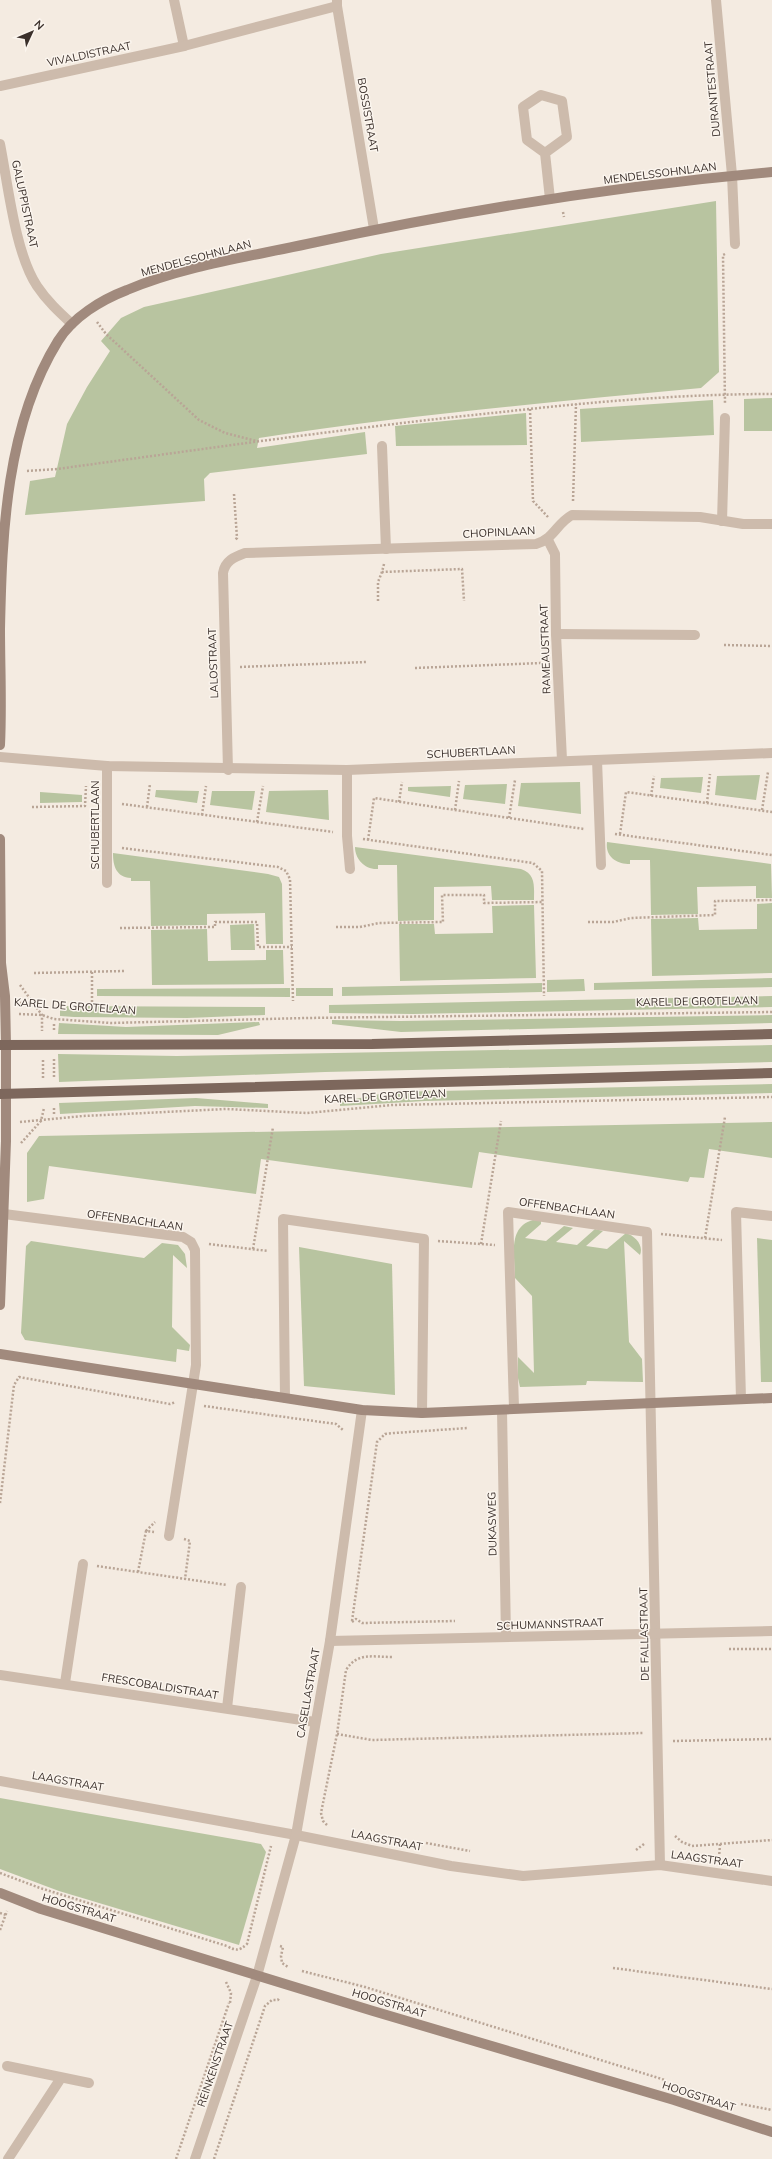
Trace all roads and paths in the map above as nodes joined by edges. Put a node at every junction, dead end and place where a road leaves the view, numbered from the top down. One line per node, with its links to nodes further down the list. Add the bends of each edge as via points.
1 (174, 0): 4 (street)
2 (716, 0): 9 (street, DURANTESTRAAT)
3 (337, 3): 4 (street, VIVALDISTRAAT); 11 (street, BOSSISTRAAT)
4 (184, 46): 5 (street, VIVALDISTRAAT)
5 (0, 86)
6 (0, 144): 14 (street, GALUPPISTRAAT, via 20,245 36,285 52,306)
7 (545, 154): 7 (street, via 567,138 562,101 541,95 523,107 527,140); 10 (street)
8 (772, 172): 9 (street, MENDELSSOHNLAAN)
9 (732, 176): 10 (street, MENDELSSOHNLAAN); 12 (street, DURANTESTRAAT)
10 (550, 199): 11 (street, MENDELSSOHNLAAN)
11 (374, 229): 13 (street, MENDELSSOHNLAAN, via 166,276 112,296)
12 (735, 244): 15 (path, via 723,255)
13 (89, 311): 14 (street, MENDELSSOHNLAAN); 20 (path, via 106,334 199,420 225,433)
14 (72, 324): 41 (street, MENDELSSOHNLAAN, via 46,364 26,414 16,450 6,516 2,572)
15 (725, 394): 16 (path); 17 (path)
16 (772, 394)
17 (576, 404): 18 (path); 23 (path)
18 (530, 409): 20 (path, via 381,424); 26 (path, via 533,501)
19 (724, 418): 24 (street)
20 (258, 442): 22 (path)
21 (382, 446): 28 (street)
22 (24, 472)
23 (572, 515): 24 (street, via 700,517); 26 (street, CHOPINLAAN)
24 (722, 521): 25 (street)
25 (772, 524)
26 (557, 528): 27 (street, CHOPINLAAN)
27 (548, 540): 28 (street, CHOPINLAAN, via 536,544); 33 (street, RAMEAUSTRAAT, via 555,554)
28 (386, 549): 29 (street, CHOPINLAAN, via 245,553); 30 (path)
29 (231, 559): 39 (street, LALOSTRAAT, via 223,573)
30 (382, 572): 31 (path, via 378,582); 32 (path, via 462,569)
31 (378, 601)
32 (464, 601)
33 (556, 634): 34 (street); 38 (street, RAMEAUSTRAAT)
34 (695, 635)
35 (724, 645): 36 (path)
36 (772, 646)
37 (366, 662): 39 (path)
38 (557, 663): 40 (path); 44 (street, RAMEAUSTRAAT)
39 (225, 668): 47 (street, LALOSTRAAT)
40 (415, 668)
41 (0, 745)
42 (772, 753): 45 (street, SCHUBERTLAAN)
43 (0, 757): 46 (street, SCHUBERTLAAN)
44 (562, 760): 45 (street, SCHUBERTLAAN); 48 (street, SCHUBERTLAAN)
45 (597, 760): 80 (street)
46 (107, 766): 47 (street, SCHUBERTLAAN); 82 (street, SCHUBERTLAAN)
47 (228, 770): 48 (street, SCHUBERTLAAN)
48 (347, 770): 81 (street)
49 (768, 772): 66 (path)
50 (710, 774): 61 (path)
51 (654, 776): 59 (path)
52 (515, 780): 69 (path)
53 (459, 781): 65 (path)
54 (402, 782): 60 (path)
55 (150, 784): 64 (path)
56 (86, 786): 63 (path, via 85,806)
57 (206, 786): 68 (path)
58 (263, 786): 70 (path)
59 (651, 796): 61 (path); 74 (path, via 626,792)
60 (399, 802): 65 (path); 77 (path, via 374,798)
61 (707, 803): 66 (path)
62 (118, 804): 64 (path)
63 (32, 807)
64 (147, 807): 68 (path)
65 (455, 810): 69 (path)
66 (762, 810): 67 (path)
67 (772, 812)
68 (202, 815): 70 (path)
69 (509, 818): 71 (path)
70 (257, 822): 73 (path)
71 (586, 830)
72 (609, 833): 74 (path)
73 (340, 834)
74 (620, 834): 79 (path)
75 (0, 839): 89 (street)
76 (358, 839): 77 (path)
77 (368, 840): 84 (path, via 533,863 542,871)
78 (115, 847): 88 (path, via 284,869 290,879)
79 (772, 855)
80 (601, 865)
81 (350, 869)
82 (107, 883)
83 (772, 900): 85 (path, via 715,901 715,915)
84 (543, 902): 86 (path, via 484,903 484,895 442,895 443,922); 93 (path)
85 (588, 922)
86 (336, 927)
87 (120, 928): 88 (path, via 215,927 215,922 257,922 258,947)
88 (292, 946): 94 (path)
89 (1, 963): 99 (street); 100 (path)
90 (124, 971): 91 (path)
91 (92, 972): 92 (path); 95 (path)
92 (34, 973)
93 (544, 996)
94 (293, 1001)
95 (92, 1002)
96 (17, 1003): 97 (path, KAREL DE GROTELAAN)
97 (29, 1003)
98 (772, 1012): 100 (path, KAREL DE GROTELAAN, via 111,1023 54,1019)
99 (6, 1014): 100 (path, KAREL DE GROTELAAN); 102 (street)
100 (42, 1015): 103 (path)
101 (772, 1034): 103 (main road, via 372,1044)
102 (3, 1044): 103 (main road); 107 (street)
103 (43, 1044): 108 (path)
104 (54, 1054): 106 (path)
105 (772, 1073): 108 (main road, KAREL DE GROTELAAN)
106 (54, 1082)
107 (3, 1094): 108 (main road, KAREL DE GROTELAAN); 113 (street)
108 (44, 1094): 111 (path)
109 (772, 1097): 111 (path, KAREL DE GROTELAAN, via 392,1106 307,1113 226,1109)
110 (725, 1117): 118 (path)
111 (41, 1120): 113 (path, KAREL DE GROTELAAN)
112 (501, 1121): 122 (path)
113 (6, 1122): 115 (street)
114 (273, 1126): 124 (path)
115 (4, 1214): 120 (street, OFFENBACHLAAN, via 183,1237); 126 (street)
116 (772, 1216): 121 (street, via 736,1212)
117 (647, 1232): 118 (path); 123 (street, OFFENBACHLAAN, via 508,1212); 132 (street)
118 (705, 1238): 121 (path)
119 (424, 1239): 122 (path); 125 (street, via 283,1218); 137 (street)
120 (191, 1242): 124 (path); 128 (street, OFFENBACHLAAN, via 195,1250)
121 (737, 1242): 131 (street)
122 (481, 1244): 123 (path)
123 (509, 1246): 134 (street, OFFENBACHLAAN)
124 (253, 1249): 125 (path)
125 (283, 1252): 129 (street)
126 (0, 1305)
127 (0, 1354): 128 (street)
128 (194, 1385): 129 (street); 140 (street, OFFENBACHLAAN)
129 (285, 1398): 135 (street)
130 (772, 1398): 131 (street)
131 (741, 1399): 132 (street)
132 (652, 1403): 134 (street); 145 (street, DE FALLASTRAAT)
133 (170, 1404): 139 (path, via 19,1378 14,1385)
134 (514, 1408): 136 (street)
135 (362, 1410): 137 (street); 147 (street, CASELLASTRAAT)
136 (502, 1410): 137 (street); 146 (street, DUKASWEG)
137 (422, 1413)
138 (474, 1428): 143 (path, via 385,1434 377,1442)
139 (0, 1503)
140 (169, 1536)
141 (83, 1564): 142 (path); 152 (street)
142 (242, 1587): 153 (street)
143 (352, 1621)
144 (772, 1631): 145 (street, SCHUMANNSTRAAT)
145 (656, 1632): 146 (street, SCHUMANNSTRAAT); 169 (street, DE FALLASTRAAT)
146 (506, 1637): 147 (street, SCHUMANNSTRAAT)
147 (330, 1640): 154 (street, CASELLASTRAAT)
148 (727, 1649): 149 (path)
149 (772, 1649)
150 (395, 1657): 155 (path, via 357,1658 351,1662 346,1670)
151 (0, 1675): 152 (street, FRESCOBALDISTRAAT)
152 (65, 1683): 153 (street, FRESCOBALDISTRAAT)
153 (227, 1708): 154 (street, FRESCOBALDISTRAAT)
154 (316, 1722): 161 (street, CASELLASTRAAT)
155 (337, 1734): 157 (path, via 372,1740 645,1733); 160 (path, via 321,1813 323,1822)
156 (772, 1739): 158 (path, via 670,1740)
157 (645, 1740)
158 (670, 1748)
159 (0, 1781): 161 (street, LAAGSTRAAT)
160 (328, 1826)
161 (296, 1834): 169 (street, LAAGSTRAAT, via 451,1866 523,1876); 176 (street, CASELLASTRAAT)
162 (673, 1834): 164 (path, via 692,1846)
163 (647, 1840): 167 (path)
164 (772, 1840)
165 (419, 1842): 168 (path)
166 (266, 1843): 175 (path, via 272,1847)
167 (634, 1851)
168 (472, 1852)
169 (660, 1865): 171 (street, LAAGSTRAAT)
170 (0, 1873): 175 (path, via 236,1950 241,1950)
171 (772, 1881)
172 (0, 1893): 180 (street, HOOGSTRAAT, via 41,1909)
173 (0, 1913): 174 (path)
174 (6, 1915)
175 (248, 1937): 176 (path)
176 (267, 1942): 177 (path, via 283,1948 282,1963); 180 (street, CASELLASTRAAT)
177 (289, 1968)
178 (613, 1968): 181 (path)
179 (296, 1970): 186 (path, via 365,1987)
180 (258, 1976): 190 (street, HOOGSTRAAT, via 674,2100); 193 (street, REINKENSTRAAT)
181 (772, 1989)
182 (229, 2003): 192 (path)
183 (263, 2014): 194 (path)
184 (7, 2066): 185 (street)
185 (61, 2078): 187 (street); 191 (street)
186 (666, 2080)
187 (88, 2083)
188 (734, 2102): 189 (path)
189 (772, 2110)
190 (772, 2132)
191 (8, 2159)
192 (176, 2159)
193 (195, 2159)
194 (214, 2159)

